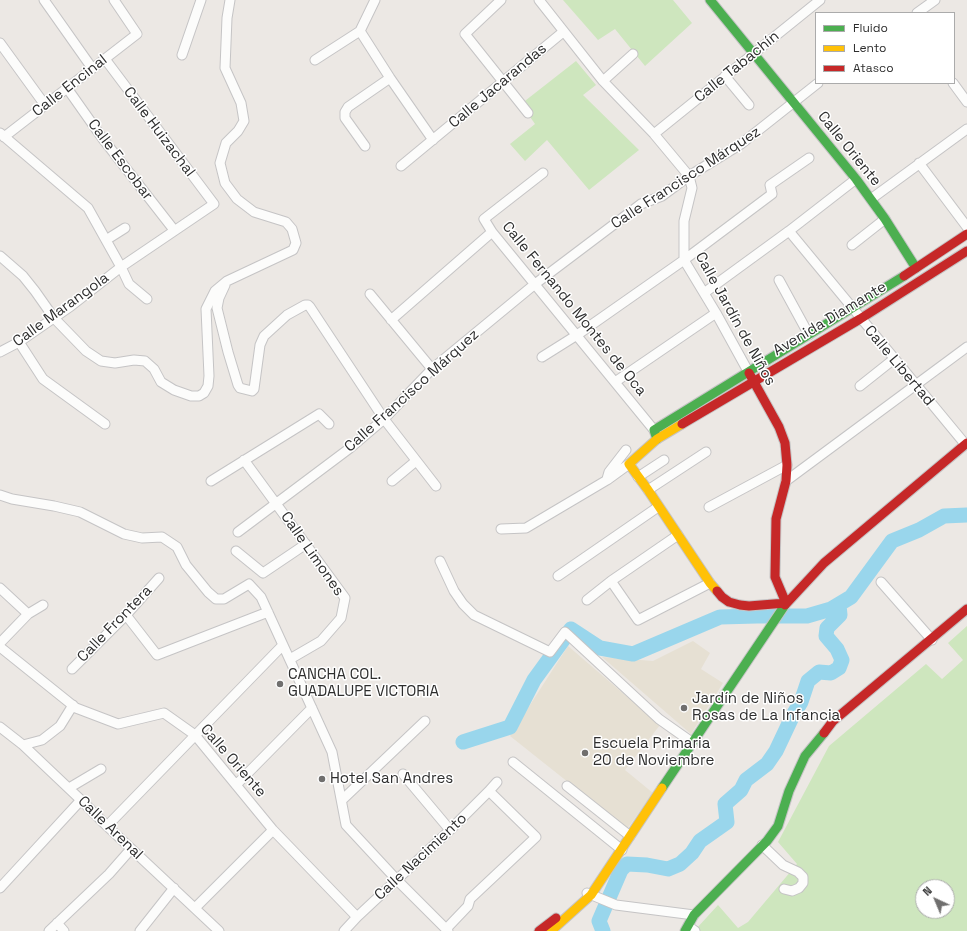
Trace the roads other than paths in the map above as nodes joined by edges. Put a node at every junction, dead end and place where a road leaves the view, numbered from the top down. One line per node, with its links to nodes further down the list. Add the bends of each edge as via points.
1 (44, 0): 20 (street)
2 (114, 0): 18 (street, Calle Encinal, via 137,34)
3 (201, 0): 17 (street)
4 (230, 0): 61 (street, via 225,68 241,103 244,121 226,143 220,163 225,183 237,199 254,212 286,222 292,229 296,243 293,250)
5 (375, 0): 12 (street)
6 (502, 0): 24 (street, via 465,34)
7 (538, 0): 13 (street)
8 (820, 0): 15 (street, Calle Tabachín)
9 (935, 0): 11 (street)
10 (713, 1): 15 (main road, Calle Oriente)
11 (918, 12)
12 (360, 31): 19 (street); 22 (street)
13 (563, 32): 23 (street); 24 (street, Calle Jacarandas)
14 (0, 43): 30 (street)
15 (753, 53): 21 (street, Calle Tabachín); 29 (main road, Calle Oriente)
16 (633, 54): 23 (street)
17 (182, 55)
18 (105, 59): 20 (street, Calle Encinal); 45 (street, Calle Huizachal)
19 (315, 60)
20 (92, 68): 27 (street, Calle Encinal)
21 (725, 76): 31 (street); 34 (street, Calle Tabachín)
22 (390, 78): 36 (street); 37 (street, via 348,107 345,112 346,118)
23 (603, 81): 34 (street)
24 (503, 82): 32 (street); 36 (street, Calle Jacarandas)
25 (817, 84): 29 (street, Calle Francisco Márquez)
26 (954, 84): 28 (street)
27 (67, 88): 30 (street, Calle Encinal); 49 (street, Calle Escobar)
28 (967, 102)
29 (793, 103): 42 (street, Calle Francisco Márquez, via 742,144); 43 (main road, Calle Oriente)
30 (45, 105): 35 (street, Calle Encinal)
31 (749, 105)
32 (528, 113)
33 (967, 129): 39 (street)
34 (654, 134): 42 (street)
35 (2, 135): 53 (street, via 88,208)
36 (434, 140): 40 (street, Calle Jacarandas)
37 (365, 146)
38 (808, 158): 57 (street, via 770,185 772,194)
39 (919, 163): 44 (street); 47 (street)
40 (402, 166)
41 (544, 173): 51 (street, Calle Fernando Montes de Oca, via 484,219)
42 (689, 176): 57 (street, Calle Jardín de Niños, via 692,188 684,222); 62 (street, Calle Francisco Márquez, via 662,196 641,204)
43 (856, 179): 44 (main road, Calle Oriente); 50 (street)
44 (871, 199): 46 (main road, Calle Oriente)
45 (214, 204): 49 (street, Calle Marangola)
46 (885, 219): 54 (street); 59 (main road, Calle Oriente)
47 (967, 227)
48 (125, 228): 53 (street)
49 (174, 230): 58 (street, Calle Marangola)
50 (789, 231): 63 (street); 66 (street, Calle Libertad)
51 (492, 232): 62 (street, Calle Fernando Montes de Oca); 70 (street)
52 (967, 234): 59 (main road, Avenida Diamante)
53 (106, 240): 58 (street)
54 (852, 245)
55 (967, 251): 69 (main road, Avenida Diamante)
56 (0, 256): 68 (street, via 23,276)
57 (684, 260): 63 (street, Calle Jardín de Niños); 72 (street)
58 (121, 267): 65 (street, Calle Marangola, via 129,284); 68 (street, Calle Marangola)
59 (916, 268): 66 (main road, Avenida Diamante)
60 (779, 280): 71 (street)
61 (227, 281): 68 (street, via 215,291 206,309 209,376 208,386 199,396 174,390 161,382 154,369 145,361 101,361 86,351); 84 (street, via 217,308 238,385 244,390 253,390 260,345 264,336 287,314 306,305 310,307)
62 (535, 284): 72 (street, Calle Fernando Montes de Oca); 78 (street, Calle Francisco Márquez)
63 (704, 293): 67 (street, Calle Jardín de Niños)
64 (370, 294): 70 (street)
65 (147, 299)
66 (852, 308): 69 (street, Calle Libertad); 71 (main road, Avenida Diamante)
67 (716, 313): 79 (street, Calle Jardín de Niños); 80 (street)
68 (54, 318): 73 (street, Calle Marangola)
69 (860, 318): 77 (street, Calle Libertad); 81 (main road, Avenida Diamante)
70 (391, 320): 78 (street)
71 (809, 335): 79 (main road, Avenida Diamante)
72 (577, 336): 76 (street); 80 (street, Calle Fernando Montes de Oca)
73 (19, 342): 75 (street, Calle Marangola); 85 (street, via 43,379)
74 (967, 347): 82 (street)
75 (0, 352)
76 (542, 357)
77 (894, 359): 82 (street, Calle Libertad); 83 (street)
78 (432, 369): 84 (street, Calle Francisco Márquez)
79 (748, 373): 81 (main road, Calle Jardín de Niños); 87 (main road, Avenida Diamante)
80 (615, 382): 87 (street, Calle Fernando Montes de Oca)
81 (754, 382): 88 (main road, Avenida Diamante); 96 (main road, Calle Jardín de Niños, via 786,443)
82 (915, 385): 89 (street, Calle Libertad); 101 (street)
83 (860, 386)
84 (384, 419): 94 (street); 105 (street, Calle Francisco Márquez, via 350,448)
85 (105, 424)
86 (329, 424): 92 (street, via 319,414)
87 (654, 430): 88 (main road, Calle Fernando Montes de Oca)
88 (657, 439): 95 (main road, Avenida Diamante)
89 (966, 443): 121 (main road, via 824,563)
90 (626, 450): 98 (street, via 609,472)
91 (706, 452): 103 (street)
92 (244, 460): 99 (street); 105 (street, Calle Limones)
93 (664, 460): 97 (street)
94 (416, 461): 100 (street); 102 (street)
95 (629, 464): 97 (main road); 98 (street)
96 (787, 465): 101 (main road, Calle Jardín de Niños); 107 (street)
97 (638, 477): 103 (main road)
98 (607, 480): 108 (street, via 526,528)
99 (211, 481)
100 (392, 481)
101 (786, 481): 121 (main road, Calle Jardín de Niños, via 776,519 775,577)
102 (436, 486)
103 (648, 490): 106 (main road)
104 (0, 495): 124 (street, via 80,512 124,534 142,538 162,537 177,547 186,565 216,599 224,599 249,584 261,597)
105 (276, 503): 109 (street, Calle Francisco Márquez); 111 (street, Calle Limones)
106 (658, 507): 110 (main road); 114 (street)
107 (710, 507)
108 (501, 529)
109 (238, 532)
110 (678, 535): 116 (street); 118 (main road)
111 (306, 544): 112 (street, via 263,572); 131 (street, Calle Limones, via 344,598 341,618 326,636)
112 (236, 551)
113 (440, 561): 138 (street, via 454,591 474,615 550,652 565,632 659,719)
114 (558, 576)
115 (159, 578): 126 (street, Calle Frontera)
116 (611, 581): 118 (street, via 638,620); 120 (street)
117 (881, 582): 127 (street)
118 (710, 584): 121 (main road, via 729,602 740,605)
119 (0, 588): 125 (street)
120 (587, 600)
121 (786, 603): 138 (main road)
122 (43, 605): 125 (street)
123 (967, 609): 127 (main road)
124 (268, 612): 126 (street, via 157,655); 129 (street)
125 (28, 614): 128 (street)
126 (126, 615): 132 (street, Calle Frontera)
127 (932, 640): 154 (main road, via 833,721 805,756 789,791 778,826)
128 (0, 643)
129 (283, 645): 131 (street); 137 (street)
130 (0, 647): 133 (street, Calle Oriente)
131 (290, 659): 134 (street)
132 (72, 669)
133 (73, 705): 137 (street, Calle Oriente, via 118,724 164,713); 139 (street, via 60,726 42,740)
134 (312, 708): 144 (street); 149 (street, via 332,752)
135 (425, 721): 149 (street)
136 (2, 733): 139 (street, Calle Arenal)
137 (195, 735): 144 (street, Calle Oriente); 150 (street)
138 (693, 743): 153 (main road)
139 (23, 745): 146 (street, Calle Arenal)
140 (513, 762): 156 (street)
141 (101, 769): 146 (street)
142 (403, 774): 152 (street)
143 (497, 782): 147 (street, Calle Nacimiento)
144 (236, 785): 151 (street, Calle Oriente)
145 (567, 786): 153 (street)
146 (69, 788): 148 (street, Calle Arenal)
147 (489, 791): 152 (street, Calle Nacimiento); 167 (street, via 536,837 470,899 468,906)
148 (81, 800): 150 (street, Calle Arenal); 158 (street)
149 (342, 800): 157 (street, via 346,825)
150 (107, 826): 155 (street, Calle Arenal)
151 (273, 830): 162 (street); 164 (street, Calle Oriente)
152 (450, 830): 157 (street, Calle Nacimiento)
153 (630, 836): 156 (main road)
154 (762, 845): 160 (street, via 783,865 803,877 803,883 799,888 792,891); 163 (main road)
155 (131, 849): 159 (street, Calle Arenal); 165 (street, via 109,874)
156 (622, 850): 161 (main road)
157 (397, 880): 164 (street, Calle Nacimiento); 167 (street)
158 (0, 888)
159 (174, 888): 162 (street, Calle Arenal); 170 (street)
160 (784, 889)
161 (588, 894): 163 (street, via 616,905); 173 (main road); 174 (main road)
162 (195, 908): 171 (street, Calle Arenal)
163 (694, 915): 166 (main road)
164 (357, 917): 172 (street, Calle Nacimiento)
165 (57, 923): 168 (street); 169 (street)
166 (690, 929)
167 (447, 930)
168 (49, 931)
169 (64, 931)
170 (140, 931)
171 (219, 931)
172 (344, 931)
173 (539, 931)
174 (551, 931)

